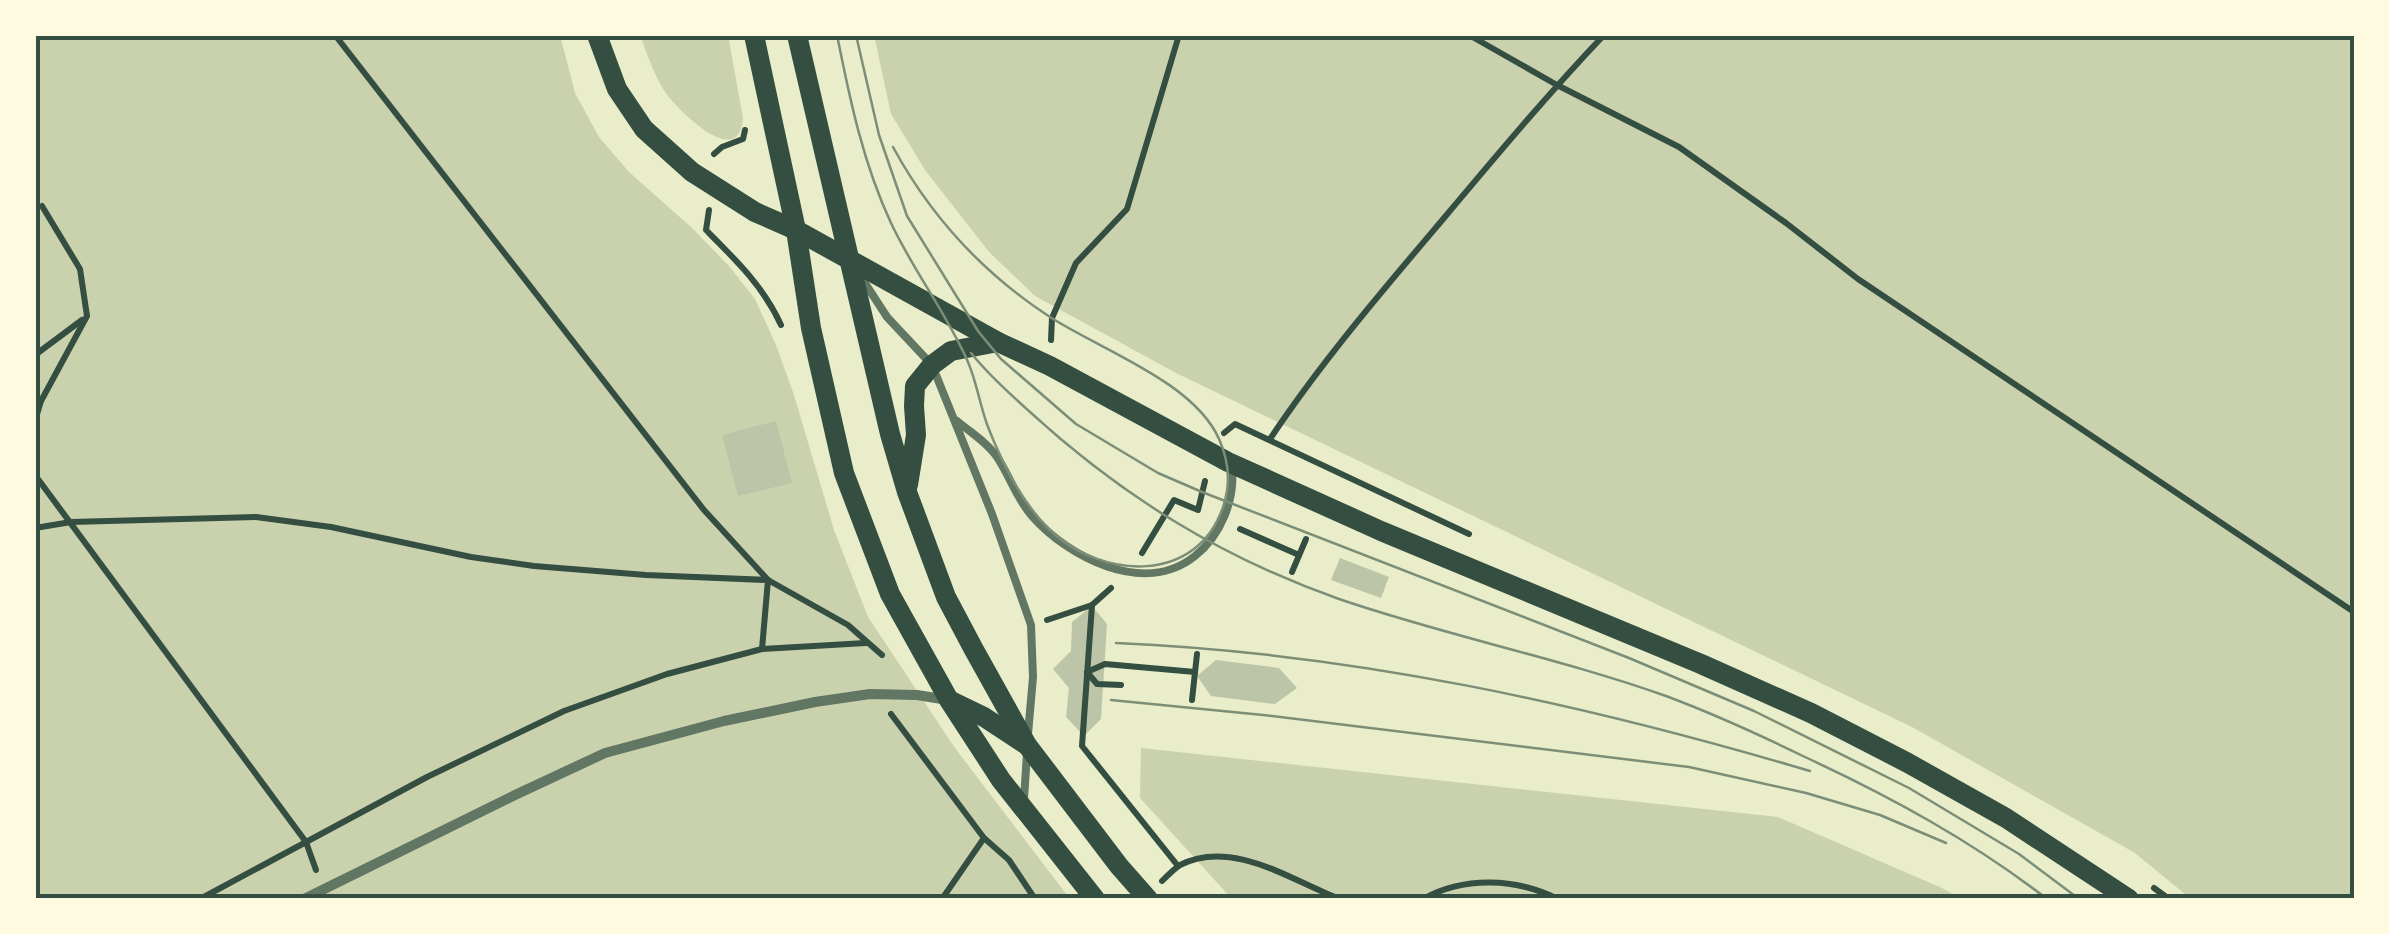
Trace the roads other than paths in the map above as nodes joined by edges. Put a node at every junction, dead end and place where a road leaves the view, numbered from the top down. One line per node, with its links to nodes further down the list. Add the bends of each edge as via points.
1 (598, 35): 4 (main road, via 617,88 644,129 713,186)
2 (754, 35): 4 (main road)
3 (796, 35): 5 (main road)
4 (796, 230): 5 (main road); 11 (main road, via 844,473 890,594)
5 (848, 259): 6 (main road); 7 (lane, via 887,317); 10 (main road)
6 (998, 342): 7 (main road, via 951,350); 9 (main road)
7 (932, 364): 8 (lane); 10 (main road, via 915,386 916,435)
8 (954, 418): 9 (lane, via 996,454 1013,489 1050,534 1092,562 1128,572 1182,564 1209,542 1228,502); 12 (lane, via 1032,625)
9 (1232, 464): 17 (main road, via 1811,713 2006,818)
10 (906, 492): 12 (main road, via 946,597)
11 (949, 700): 12 (main road); 13 (main road); 14 (street, via 870,694 814,702 605,753)
12 (1027, 745): 13 (lane); 16 (main road)
13 (1023, 808): 15 (main road)
14 (304, 899)
15 (1095, 899)
16 (1148, 899)
17 (2130, 899)

